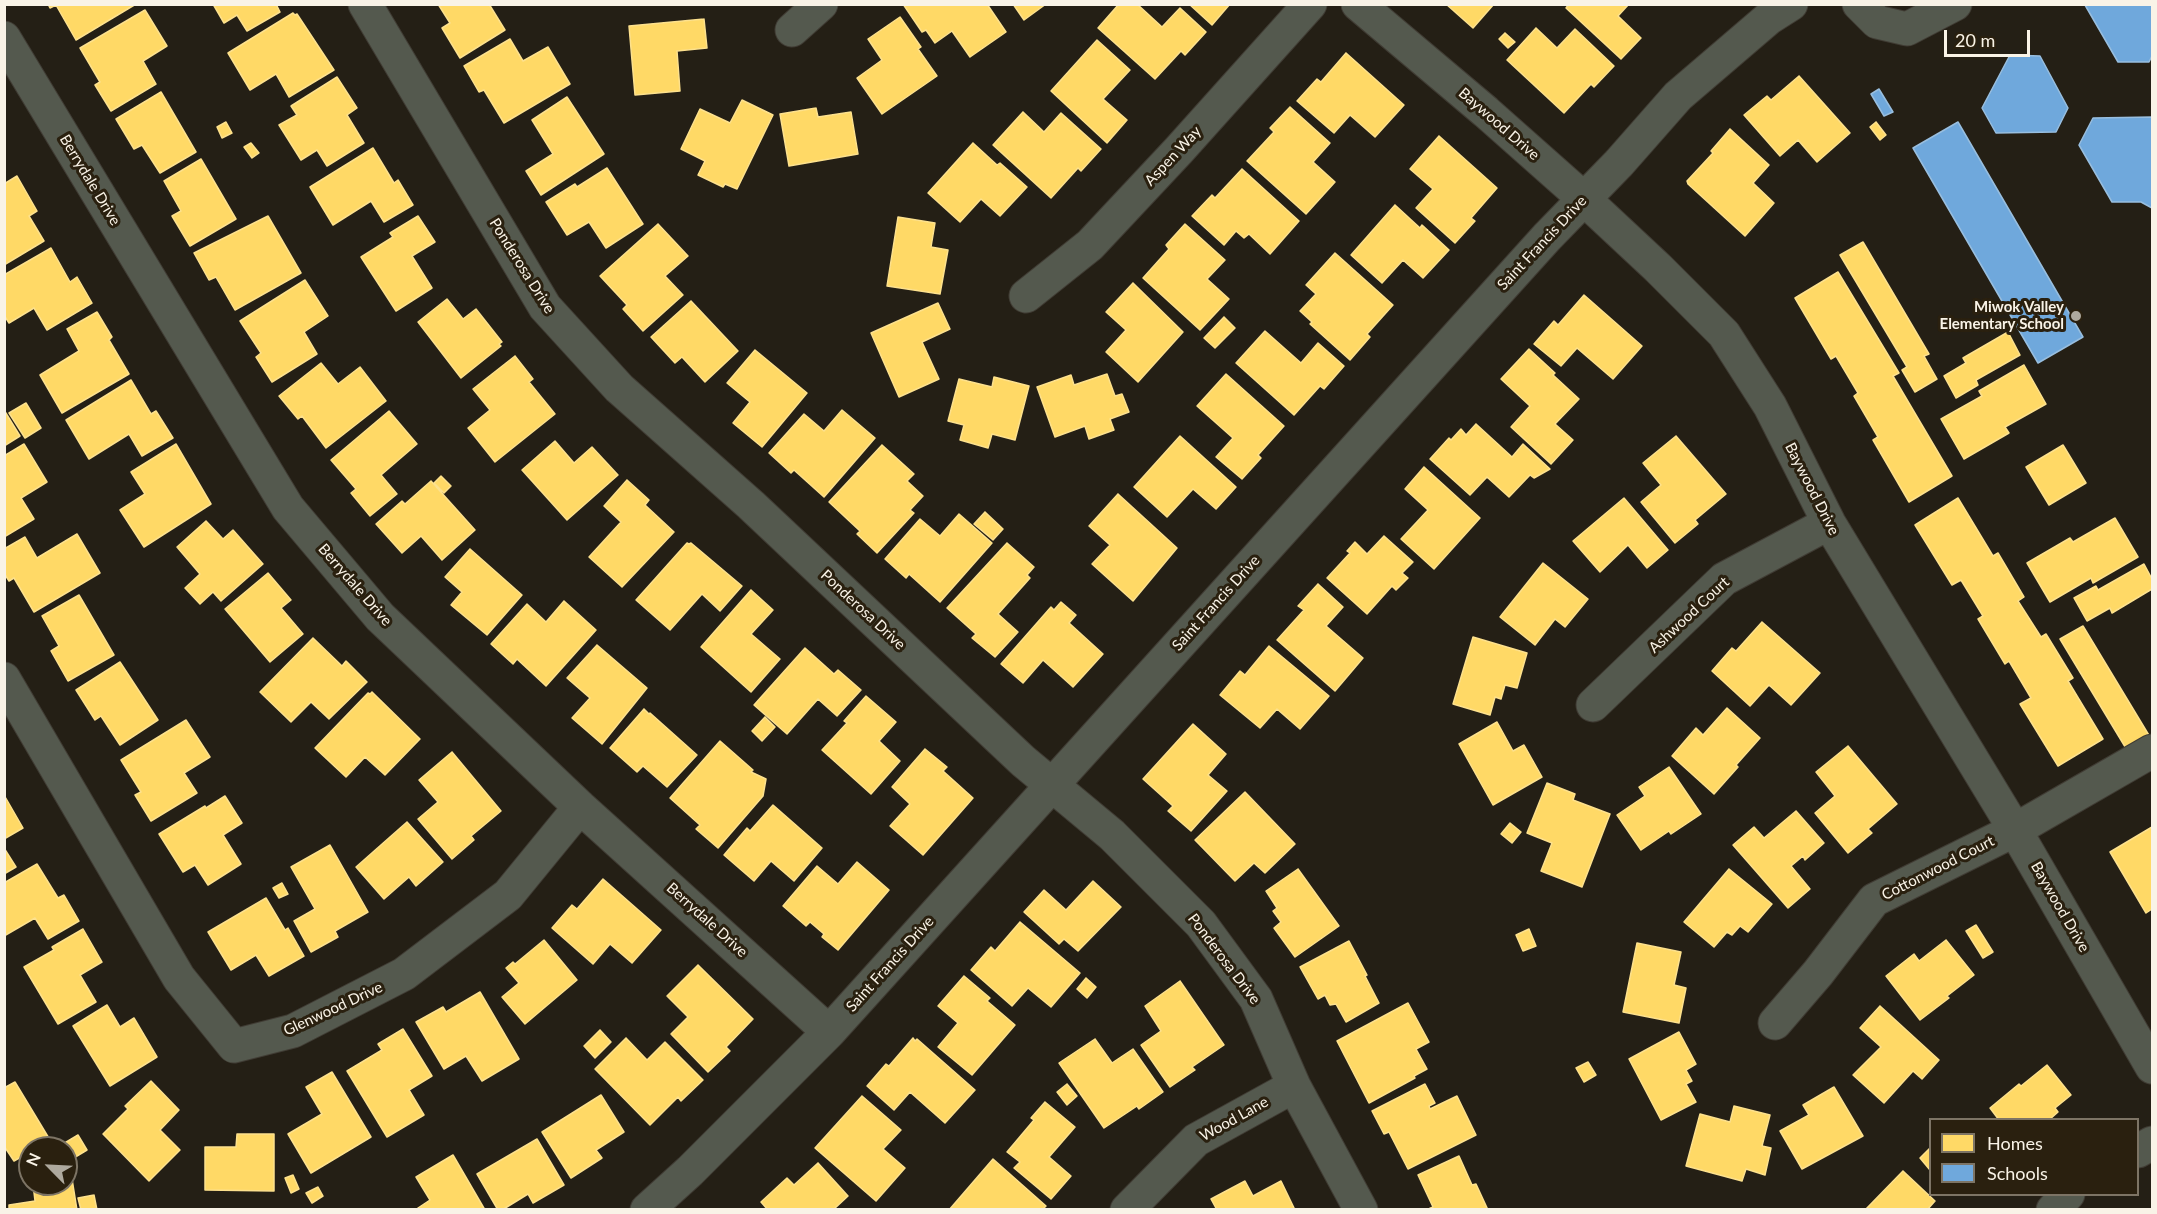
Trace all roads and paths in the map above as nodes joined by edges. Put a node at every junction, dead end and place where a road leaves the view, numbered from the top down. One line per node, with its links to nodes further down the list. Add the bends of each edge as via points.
1 (366, 4): 16 (street, Ponderosa Drive, via 545,307 619,388 751,504)
2 (821, 4): 8 (street)
3 (1310, 4): 11 (street, Aspen Way, via 1090,245)
4 (1358, 4): 10 (street, Baywood Drive)
5 (1791, 4): 10 (street, Saint Francis Drive, via 1769,18 1678,96)
6 (1859, 4): 7 (street, via 1877,22 1907,29)
7 (1955, 4)
8 (792, 30)
9 (4, 38): 17 (street, Berrydale Drive, via 288,508 380,617)
10 (1583, 198): 12 (street, Baywood Drive, via 1724,334 1770,406); 16 (street, Saint Francis Drive)
11 (1026, 296)
12 (1829, 523): 14 (street, Ashwood Court, via 1724,579); 18 (street, Baywood Drive)
13 (4, 679): 17 (street, Glenwood Drive, via 179,978 234,1046 292,1031 404,974 508,895)
14 (1593, 705)
15 (2152, 751): 18 (street, Cottonwood Court)
16 (1052, 784): 20 (street, Saint Francis Drive); 22 (street, Ponderosa Drive, via 1112,835 1201,924 1256,999)
17 (580, 807): 20 (street, Berrydale Drive)
18 (2015, 830): 19 (street, Cottonwood Court, via 1874,900); 21 (street, Baywood Drive)
19 (1774, 1023)
20 (829, 1032): 24 (street, Saint Francis Drive)
21 (2152, 1067)
22 (1294, 1086): 25 (street, Wood Lane, via 1196,1140); 26 (street, Ponderosa Drive)
23 (2066, 1196): 27 (street)
24 (647, 1209)
25 (1127, 1209)
26 (1361, 1209)
27 (2053, 1209)

